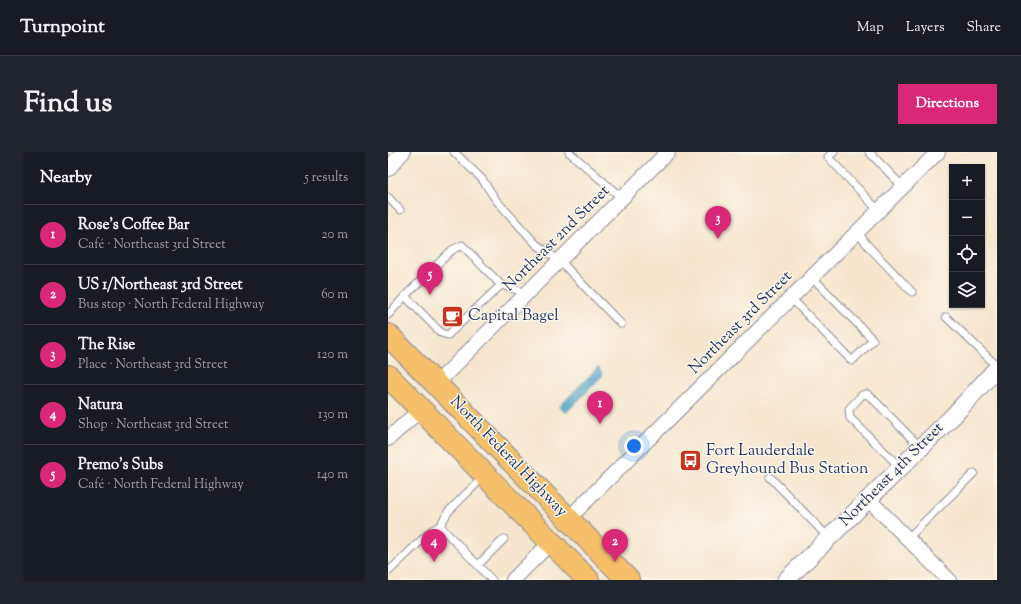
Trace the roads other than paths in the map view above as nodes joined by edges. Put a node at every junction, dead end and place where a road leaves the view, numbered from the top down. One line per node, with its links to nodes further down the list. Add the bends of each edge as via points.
1 (404, 152): 8 (street)
2 (454, 152): 15 (lane, via 482,179 496,200 536,244)
3 (569, 152): 11 (lane)
4 (668, 152): 11 (street, Northeast 2nd Street)
5 (869, 152): 9 (lane)
6 (938, 152): 9 (street, Northeast 3rd Street)
7 (831, 155): 13 (lane)
8 (389, 168)
9 (903, 187): 13 (street, Northeast 3rd Street)
10 (388, 197): 12 (lane)
11 (622, 198): 15 (street, Northeast 2nd Street)
12 (400, 210)
13 (879, 211): 14 (street, Northeast 3rd Street)
14 (857, 232): 16 (street, Northeast 3rd Street); 18 (lane)
15 (560, 261): 19 (street, Northeast 2nd Street); 24 (lane)
16 (812, 277): 21 (street, Northeast 3rd Street); 21 (lane, via 873,340 852,361)
17 (501, 285): 19 (lane); 20 (lane, via 448,335 442,333); 20 (lane, via 462,245 452,250)
18 (912, 292)
19 (527, 293): 28 (street, Northeast 2nd Street)
20 (405, 296): 22 (lane)
21 (791, 298): 38 (street, Northeast 3rd Street)
22 (388, 315)
23 (946, 317): 26 (lane)
24 (621, 324)
25 (388, 335): 28 (main road, North Federal Highway)
26 (996, 372): 31 (street, Northeast 4th Street)
27 (388, 376): 29 (main road, North Federal Highway)
28 (436, 384): 38 (main road, North Federal Highway)
29 (421, 408): 30 (street); 34 (main road, North Federal Highway)
30 (388, 439)
31 (920, 447): 32 (street, Northeast 4th Street); 32 (lane, via 867,394 862,395 849,409 850,418)
32 (900, 467): 36 (street, Northeast 4th Street)
33 (974, 473): 42 (lane)
34 (485, 475): 37 (main road, North Federal Highway); 39 (lane, via 448,512)
35 (770, 478): 40 (lane)
36 (868, 500): 40 (street, Northeast 4th Street); 42 (street)
37 (516, 506): 38 (main road, via 547,517); 43 (main road, North Federal Highway)
38 (568, 519): 49 (main road, North Federal Highway)
39 (440, 526): 44 (lane); 45 (lane, via 432,530)
40 (829, 538): 50 (street, Northeast 4th Street)
41 (504, 539): 44 (lane)
42 (907, 539): 51 (street)
43 (551, 542): 47 (street); 48 (main road, North Federal Highway)
44 (478, 565): 46 (lane)
45 (388, 572)
46 (492, 580)
47 (513, 580)
48 (588, 580)
49 (628, 580)
50 (786, 580)
51 (949, 580)

